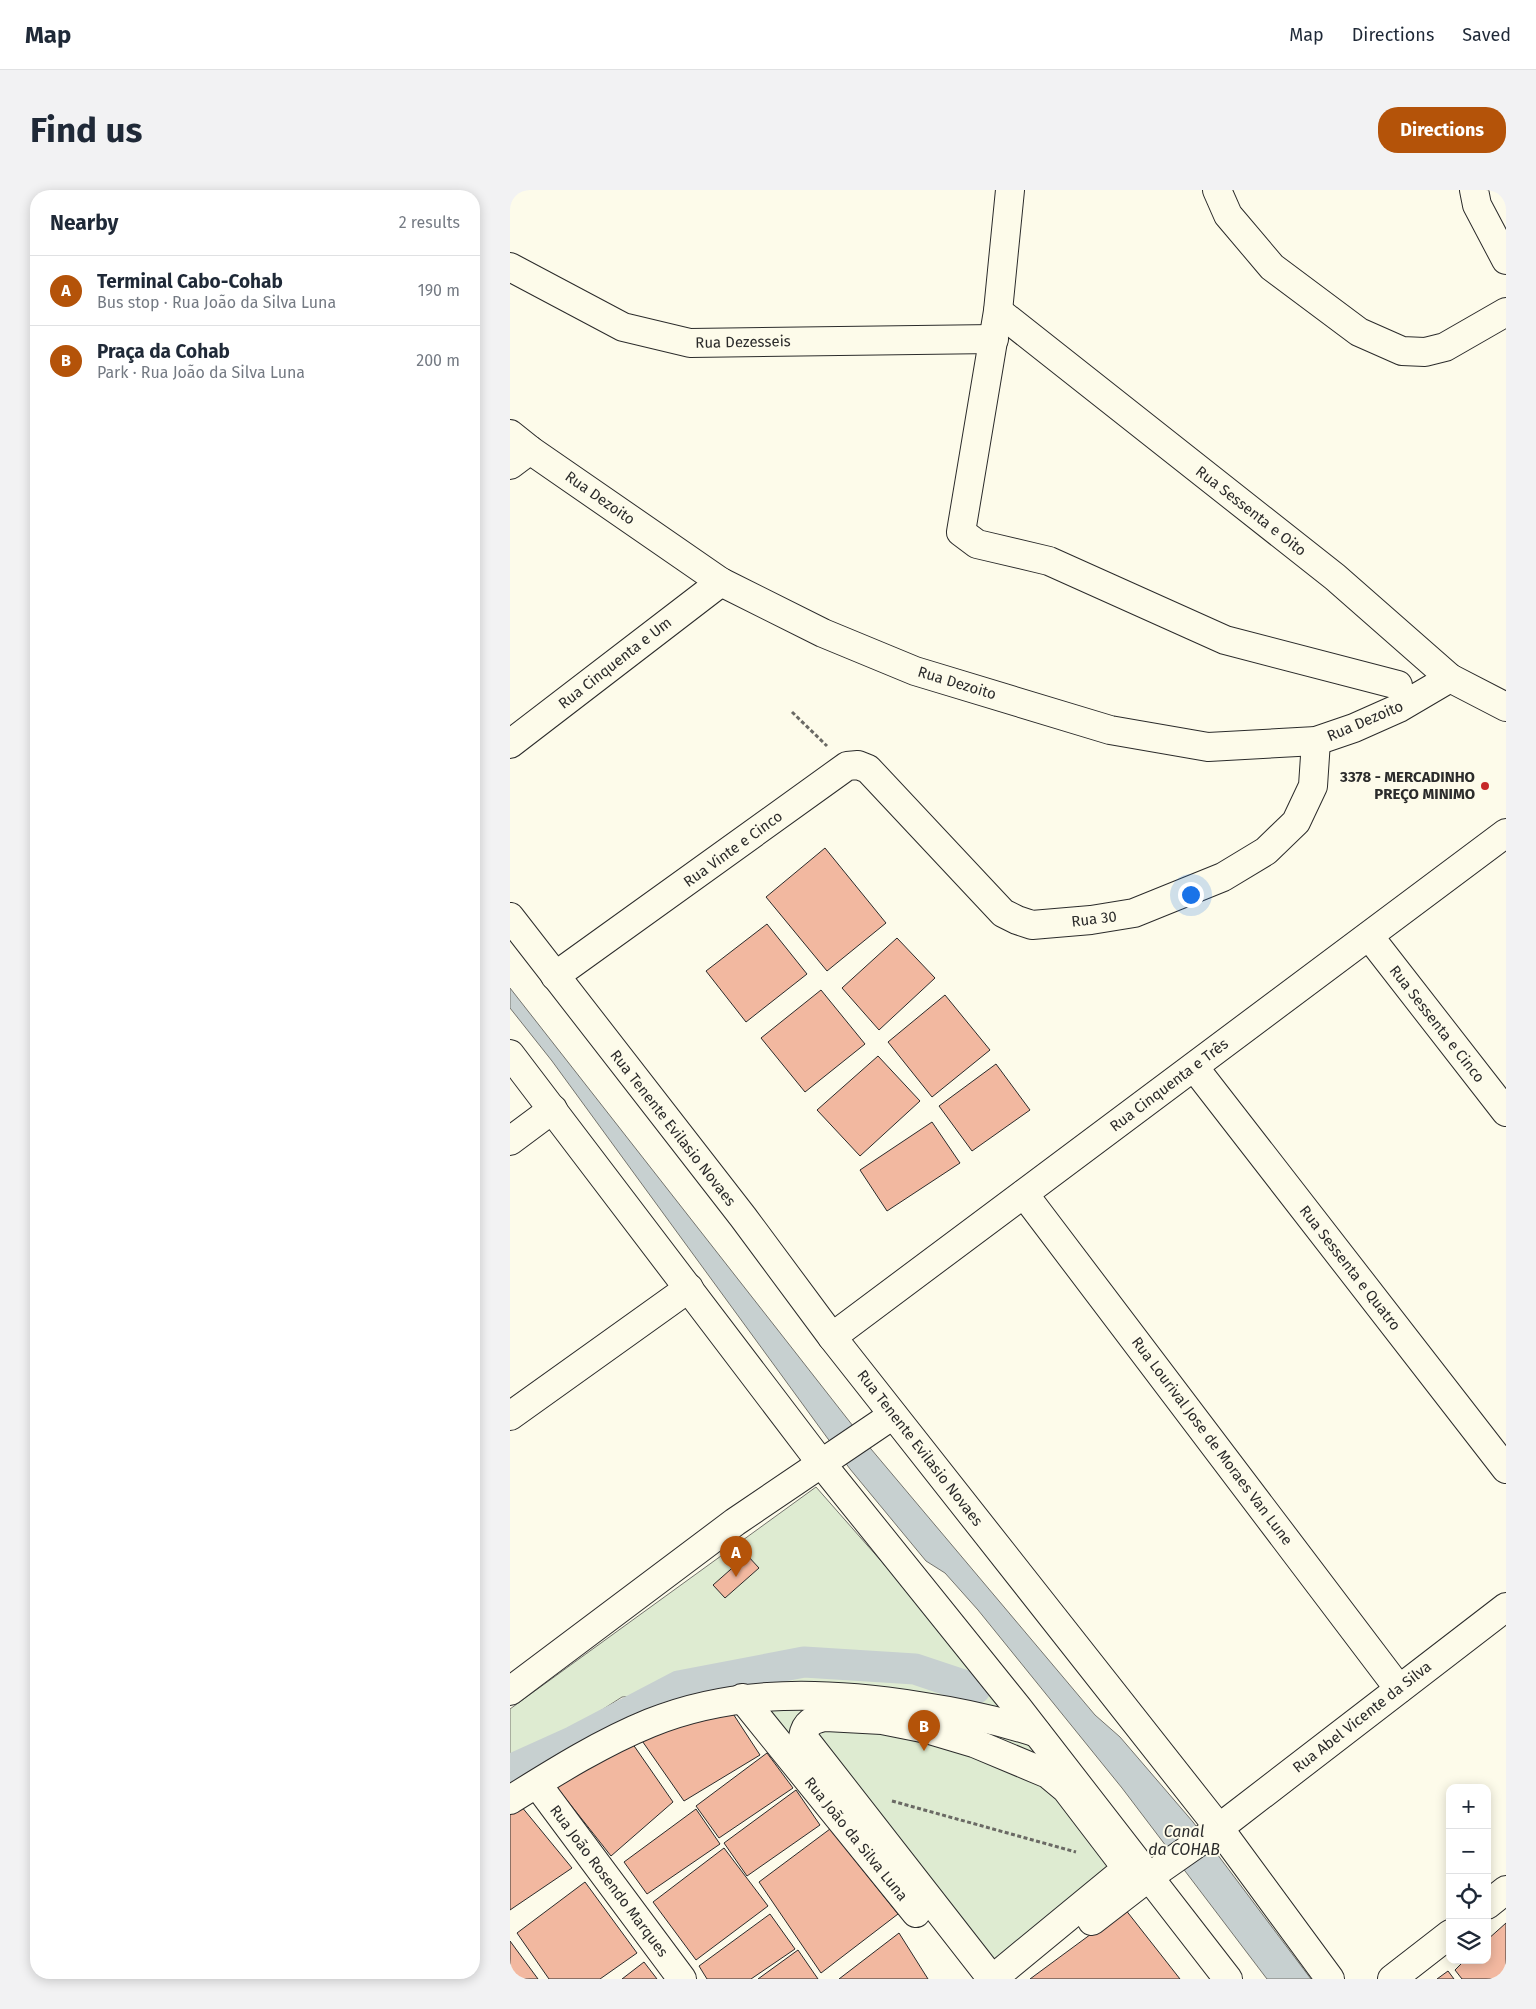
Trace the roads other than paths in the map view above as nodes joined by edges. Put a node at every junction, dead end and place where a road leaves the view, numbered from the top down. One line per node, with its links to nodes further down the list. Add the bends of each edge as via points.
1 (1010, 190): 6 (street)
2 (1217, 190): 7 (street, via 1228,214 1272,267 1359,332 1402,351 1425,352 1445,347)
3 (1474, 190): 4 (street, via 1478,206)
4 (1506, 260)
5 (510, 267): 8 (street, Rua Dezesseis, via 624,327 690,343)
6 (998, 311): 8 (street); 11 (street, Rua Sessenta e Oito, via 1335,577)
7 (1506, 312)
8 (994, 338): 12 (street, via 961,532 977,544 1049,561 1225,640)
9 (517, 449): 10 (street, Rua Dezoito)
10 (721, 582): 14 (street, Rua Dezoito, via 823,633 915,671 1110,730 1208,747); 15 (street, Rua Cinquenta e Um)
11 (1450, 678): 13 (street, Rua Sessenta e Oito); 14 (street, Rua Dezoito, via 1399,708)
12 (1398, 685)
13 (1506, 707)
14 (1316, 741): 16 (street, Rua 30, via 1313,786 1308,800 1296,822 1266,851 1222,877 1134,913 1032,925 1003,913 868,769)
15 (510, 744)
16 (848, 766): 20 (street, Rua Vinte e Cinco)
17 (1506, 833): 19 (street, Rua Cinquenta e Três)
18 (510, 917): 20 (street, Rua Tenente Evilasio Novaes)
19 (1369, 936): 22 (street, Rua Cinquenta e Três); 24 (street, Rua Sessenta e Cinco)
20 (555, 976): 28 (street, Rua Tenente Evilasio Novaes)
21 (510, 1054): 23 (street)
22 (1194, 1067): 26 (street, Rua Cinquenta e Três); 32 (street, Rua Sessenta e Quatro)
23 (553, 1109): 25 (street); 27 (street)
24 (1506, 1112)
25 (510, 1141)
26 (1024, 1194): 28 (street, Rua Cinquenta e Três); 34 (street, Rua Lourival Jose de Moraes Van Lune)
27 (689, 1288): 30 (street); 31 (street)
28 (832, 1337): 29 (street, Rua Tenente Evilasio Novaes)
29 (893, 1415): 31 (street); 40 (street, Rua Tenente Evilasio Novaes)
30 (510, 1416)
31 (828, 1459): 35 (street, via 735,1522); 37 (street)
32 (1506, 1469)
33 (1506, 1607): 34 (street, Rua Abel Vicente da Silva)
34 (1400, 1689): 40 (street, Rua Abel Vicente da Silva)
35 (510, 1691)
36 (742, 1698): 37 (street, via 823,1695 890,1701 970,1714); 38 (street, via 692,1708 650,1723 608,1742); 47 (street, Rua João da Silva Luna)
37 (1037, 1733): 42 (street)
38 (537, 1784): 39 (street); 46 (street, Rua João Rosendo Marques)
39 (510, 1800)
40 (1213, 1832): 42 (street, Rua Abel Vicente da Silva); 50 (street, Rua Tenente Evilasio Novaes)
41 (1123, 1864): 41 (street, via 1066,1789 1036,1768 974,1743 882,1720 826,1717 814,1719 804,1731 804,1737 988,1974 1001,1972 1120,1874)
42 (1149, 1877): 48 (street, Rua Abel Vicente da Silva); 49 (street)
43 (1506, 1890): 44 (street)
44 (1491, 1902)
45 (1446, 1937): 51 (street)
46 (682, 1979)
47 (970, 1979)
48 (1015, 1979)
49 (1228, 1979)
50 (1330, 1979)
51 (1392, 1979)

